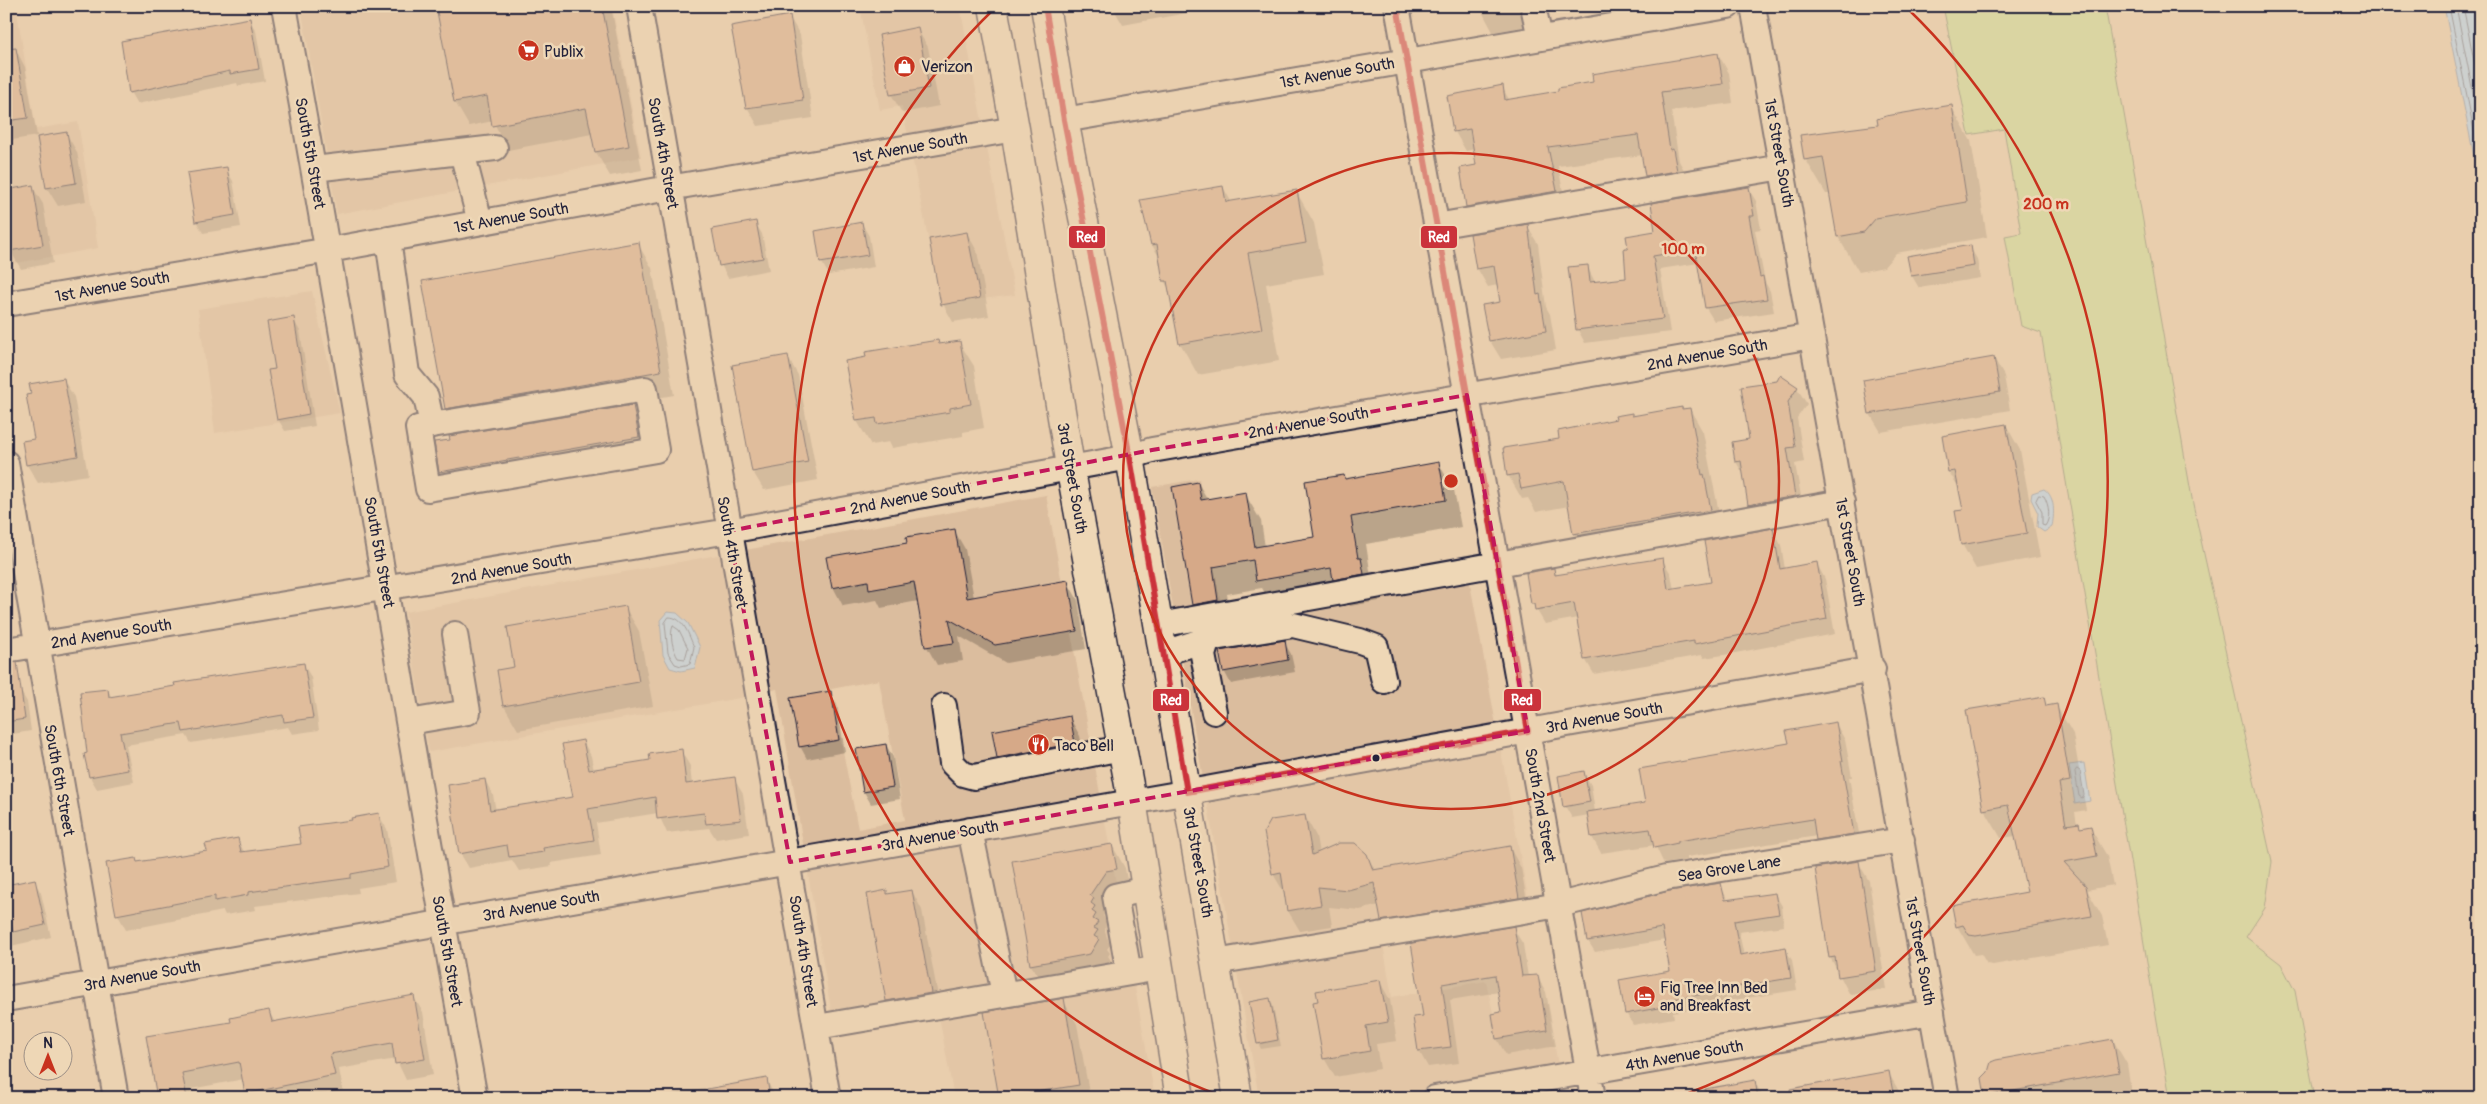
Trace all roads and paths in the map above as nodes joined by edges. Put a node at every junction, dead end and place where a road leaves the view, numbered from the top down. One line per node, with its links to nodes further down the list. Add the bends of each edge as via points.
1 (284, 6): 16 (street, South 5th Street)
2 (639, 6): 17 (street, South 4th Street)
3 (993, 6): 12 (main road, 3rd Street South)
4 (1045, 6): 11 (main road, 3rd Street South)
5 (1396, 6): 10 (street, South 2nd Street)
6 (1533, 6): 9 (street)
7 (1728, 6): 9 (street, 1st Avenue South)
8 (1753, 6): 15 (street, 1st Street South)
9 (1540, 38): 10 (street, 1st Avenue South)
10 (1406, 60): 11 (street, 1st Avenue South); 19 (street, South 2nd Street)
11 (1064, 120): 26 (main road, 3rd Street South)
12 (1015, 129): 17 (street, 1st Avenue South); 28 (main road, 3rd Street South)
13 (495, 148): 14 (street)
14 (462, 152): 16 (street); 18 (street)
15 (1782, 166): 19 (street); 23 (street, 1st Street South)
16 (314, 170): 21 (street, South 5th Street)
17 (669, 188): 18 (street, 1st Avenue South); 30 (street, South 4th Street)
18 (480, 222): 20 (street, 1st Avenue South)
19 (1436, 226): 24 (street, South 2nd Street)
20 (388, 239): 21 (street, 1st Avenue South); 25 (street, via 408,374 426,397)
21 (329, 250): 22 (street, 1st Avenue South); 32 (street, South 5th Street)
22 (6, 304)
23 (1812, 336): 24 (street, 2nd Avenue South); 29 (street, 1st Street South)
24 (1467, 395): 26 (street, 2nd Avenue South, via 1152,450); 31 (street, South 2nd Street)
25 (432, 425): 25 (street, via 645,389 656,450 428,490 418,428)
26 (1130, 457): 28 (street, 2nd Avenue South); 33 (main road, 3rd Street South)
27 (6, 463): 36 (street, South 6th Street)
28 (1070, 466): 30 (street, 2nd Avenue South); 45 (main road, 3rd Street South)
29 (1842, 502): 31 (street); 39 (street, 1st Street South)
30 (729, 531): 32 (street, 2nd Avenue South); 50 (street, South 4th Street)
31 (1498, 564): 33 (street); 44 (street, South 2nd Street)
32 (386, 589): 36 (street, 2nd Avenue South); 43 (street, South 5th Street)
33 (1159, 625): 38 (main road, 3rd Street South)
34 (455, 634): 43 (street, via 468,712)
35 (1208, 639): 38 (street); 40 (street, via 1294,625 1376,647); 42 (street, via 1203,655)
36 (37, 645): 37 (street, 2nd Avenue South); 57 (street, South 6th Street)
37 (6, 650)
38 (1164, 653): 46 (main road, 3rd Street South)
39 (1873, 669): 44 (street, 3rd Avenue South); 49 (street, 1st Street South)
40 (1384, 681)
41 (944, 706): 45 (street, via 952,762 963,774 974,777)
42 (1214, 712)
43 (409, 722): 53 (street, South 5th Street)
44 (1528, 730): 46 (street, 3rd Avenue South); 52 (street, South 2nd Street)
45 (1122, 748): 47 (main road, 3rd Street South)
46 (1187, 792): 47 (street, 3rd Avenue South); 54 (main road, 3rd Street South)
47 (1132, 801): 48 (street, 3rd Avenue South); 51 (main road, 3rd Street South)
48 (970, 830): 50 (street, 3rd Avenue South); 58 (street)
49 (1902, 840): 52 (street, Sea Grove Lane, via 1666,878); 60 (street, 1st Street South)
50 (790, 862): 53 (street, 3rd Avenue South); 61 (street, South 4th Street)
51 (1146, 889): 55 (main road, 3rd Street South); 56 (street, via 1115,896)
52 (1559, 905): 54 (street, Sea Grove Lane); 62 (street, South 2nd Street)
53 (442, 922): 57 (street, 3rd Avenue South); 64 (street, South 5th Street)
54 (1216, 962): 67 (main road, 3rd Street South)
55 (1159, 968): 56 (street); 66 (main road, 3rd Street South)
56 (1129, 973): 58 (street)
57 (95, 983): 59 (street, 3rd Avenue South); 63 (street, South 6th Street)
58 (1004, 994): 61 (street)
59 (6, 1000)
60 (1932, 1012): 62 (street, 4th Avenue South); 70 (street, 1st Street South)
61 (817, 1027): 65 (street, South 4th Street)
62 (1588, 1073): 68 (street, 4th Avenue South); 69 (street, South 2nd Street)
63 (116, 1098)
64 (475, 1098)
65 (828, 1098)
66 (1180, 1098)
67 (1238, 1098)
68 (1436, 1098)
69 (1593, 1098)
70 (1947, 1098)

